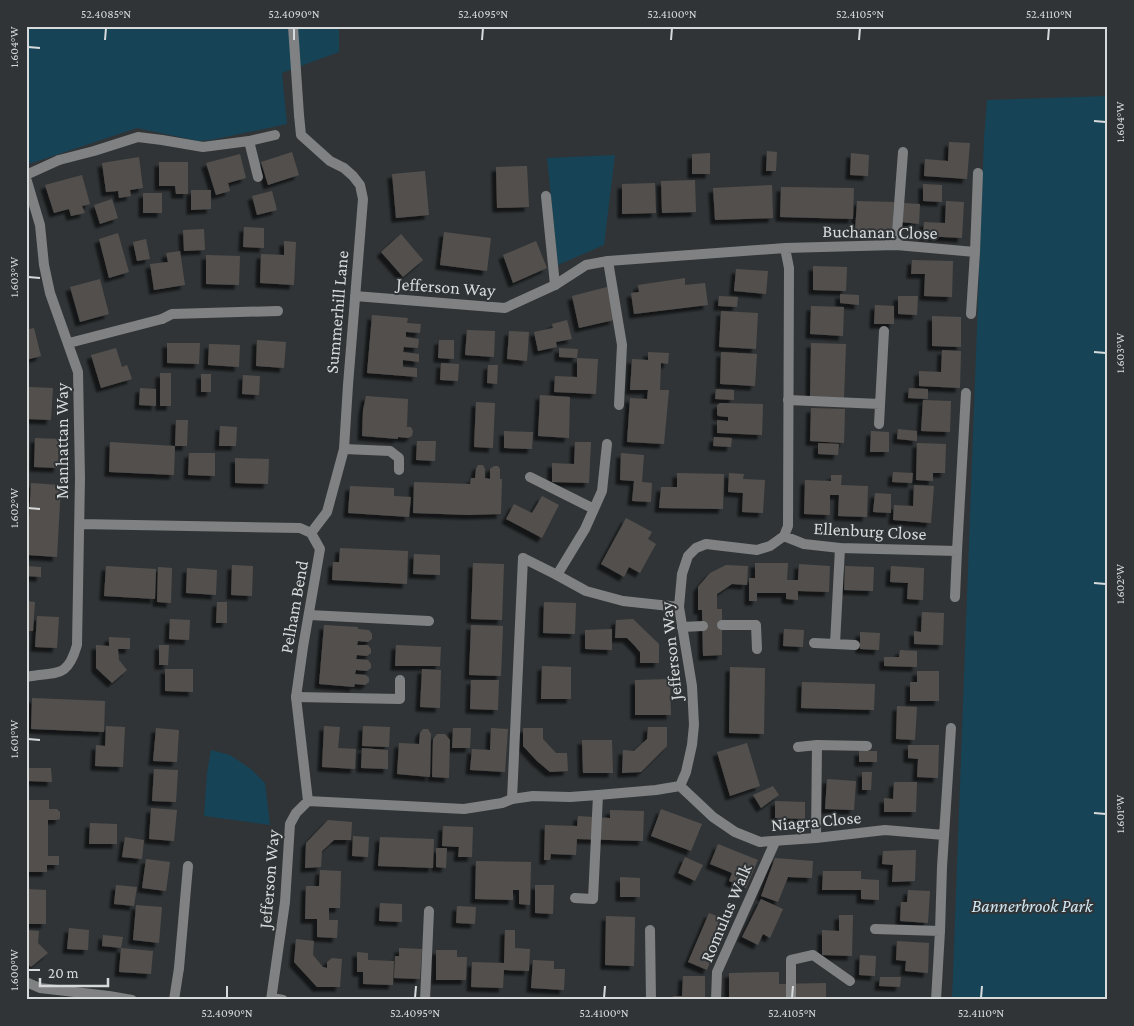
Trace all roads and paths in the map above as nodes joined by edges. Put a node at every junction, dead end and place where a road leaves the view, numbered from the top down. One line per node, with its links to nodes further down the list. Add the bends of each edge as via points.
1 (293, 26): 14 (street, Summerhill Lane, via 301,135 330,161 344,168 360,186 363,199)
2 (275, 135): 3 (street, Manhattan Way)
3 (250, 141): 6 (street, Manhattan Way, via 203,147 138,137 59,160); 7 (street)
4 (903, 152): 9 (street)
5 (978, 173): 11 (street)
6 (26, 176): 18 (street, Manhattan Way, via 40,225 50,293)
7 (258, 177)
8 (546, 196): 13 (street)
9 (896, 245): 10 (street, Buchanan Close); 11 (street, Buchanan Close)
10 (785, 248): 12 (street, Jefferson Way); 20 (street, via 789,268)
11 (975, 252): 16 (street)
12 (608, 260): 13 (street, Jefferson Way, via 586,265); 21 (street, via 622,345)
13 (555, 285): 14 (street, Jefferson Way, via 505,308)
14 (355, 296): 25 (street, Summerhill Lane)
15 (278, 311): 18 (street, via 172,314)
16 (971, 314)
17 (884, 332): 22 (street)
18 (69, 344): 29 (street, Manhattan Way, via 78,372)
19 (966, 393): 33 (street)
20 (788, 400): 22 (street); 31 (street, via 788,526)
21 (618, 404)
22 (880, 404): 23 (street)
23 (879, 424)
24 (607, 444): 28 (street, via 602,491)
25 (344, 449): 26 (street, via 390,451 399,458); 30 (street, Summerhill Lane, via 327,512)
26 (398, 470)
27 (530, 477): 28 (street)
28 (594, 509): 34 (street)
29 (79, 524): 30 (street, via 300,528); 46 (street, Manhattan Way, via 77,645 74,657 68,667 57,673)
30 (311, 532): 37 (street, Pelham Bend, via 320,549)
31 (784, 536): 32 (street, Ellenburg Close, via 804,544); 36 (street, Jefferson Way, via 757,550 706,544 696,548 688,556 682,574)
32 (840, 548): 33 (street, Ellenburg Close); 43 (street)
33 (956, 551): 35 (street)
34 (557, 575): 36 (street, via 586,592 622,601); 55 (street, via 523,558)
35 (955, 597)
36 (679, 607): 41 (street, Jefferson Way)
37 (309, 616): 38 (street); 48 (street, Pelham Bend)
38 (430, 621)
39 (722, 625): 45 (street, via 756,625)
40 (703, 626): 41 (street)
41 (682, 627): 53 (street, Jefferson Way, via 692,686 694,724 686,772)
42 (814, 643): 43 (street)
43 (835, 644): 44 (street)
44 (855, 645)
45 (757, 649)
46 (26, 677)
47 (400, 680): 48 (street, via 400,699)
48 (296, 697): 56 (street, Pelham Bend)
49 (950, 728): 57 (street)
50 (817, 745): 51 (street); 52 (street); 58 (street)
51 (867, 746)
52 (798, 747)
53 (680, 786): 54 (street); 59 (street, Niagra Close, via 713,817 735,832 760,842)
54 (598, 795): 55 (street); 61 (street, via 593,899)
55 (512, 799): 56 (street, via 464,808)
56 (308, 801): 68 (street, Jefferson Way, via 290,824 285,902)
57 (944, 835): 58 (street, Niagra Close, via 885,830); 65 (street)
58 (816, 838): 59 (street, Niagra Close)
59 (775, 842): 74 (street, Romulus Walk, via 716,972)
60 (188, 866): 70 (street)
61 (575, 898)
62 (429, 911): 72 (street)
63 (875, 929): 65 (street)
64 (650, 930): 73 (street)
65 (940, 931): 76 (street)
66 (850, 981): 75 (street, via 813,956 791,960)
67 (26, 982): 69 (street, via 40,988)
68 (272, 999): 71 (street)
69 (132, 1000)
70 (174, 1000)
71 (283, 1000)
72 (425, 1000)
73 (651, 1000)
74 (716, 1000)
75 (791, 1000)
76 (936, 1000)

